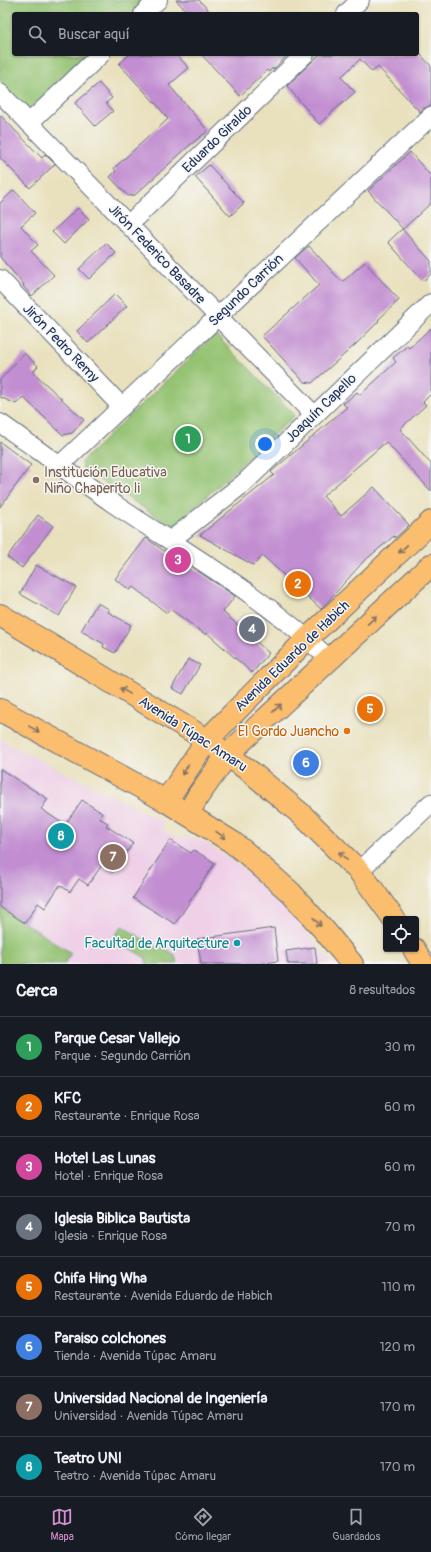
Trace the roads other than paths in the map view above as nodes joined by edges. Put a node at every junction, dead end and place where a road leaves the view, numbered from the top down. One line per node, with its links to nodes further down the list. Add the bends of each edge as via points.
1 (158, 0): 3 (street)
2 (360, 0): 4 (street)
3 (145, 12)
4 (348, 12)
5 (99, 56): 9 (street)
6 (302, 56): 10 (street, Eduardo Giraldo)
7 (0, 93): 9 (street, Jirón Federico Basadre)
8 (431, 116): 13 (street, Segundo Carrión)
9 (29, 123): 10 (street, Jirón Federico Basadre)
10 (129, 224): 13 (street, Jirón Federico Basadre)
11 (0, 279): 14 (street, Jirón Pedro Remy)
12 (431, 303): 15 (street, Joaquín Capello)
13 (218, 318): 14 (street, Segundo Carrión); 15 (street, Jirón Federico Basadre)
14 (122, 407): 17 (street, Segundo Carrión)
15 (314, 415): 19 (street, Joaquín Capello, via 244,483)
16 (0, 423): 17 (street)
17 (60, 465): 19 (street, via 114,504)
18 (431, 522): 22 (main road, Avenida Eduardo de Habich, one-way to 22)
19 (171, 540): 22 (street)
20 (431, 565): 23 (main road, Avenida Eduardo de Habich, one-way to 20)
21 (0, 615): 25 (main road, Avenida Túpac Amaru, one-way to 21)
22 (308, 638): 23 (street); 25 (main road, Avenida Eduardo de Habich)
23 (329, 659): 26 (main road, Avenida Eduardo de Habich, one-way to 23)
24 (0, 710): 27 (main road, one-way to 27)
25 (207, 740): 26 (main road, Avenida Túpac Amaru); 27 (main road, Avenida Eduardo de Habich, one-way to 27)
26 (228, 754): 29 (main road, Avenida Eduardo de Habich); 30 (main road, Avenida Túpac Amaru, one-way to 26, via 301,814)
27 (166, 801): 29 (main road)
28 (431, 803): 30 (street)
29 (188, 814): 33 (main road, one-way to 33, via 246,853 291,893)
30 (359, 871): 31 (main road, Avenida Túpac Amaru)
31 (392, 916)
32 (416, 952): 34 (main road)
33 (352, 964)
34 (423, 964)

